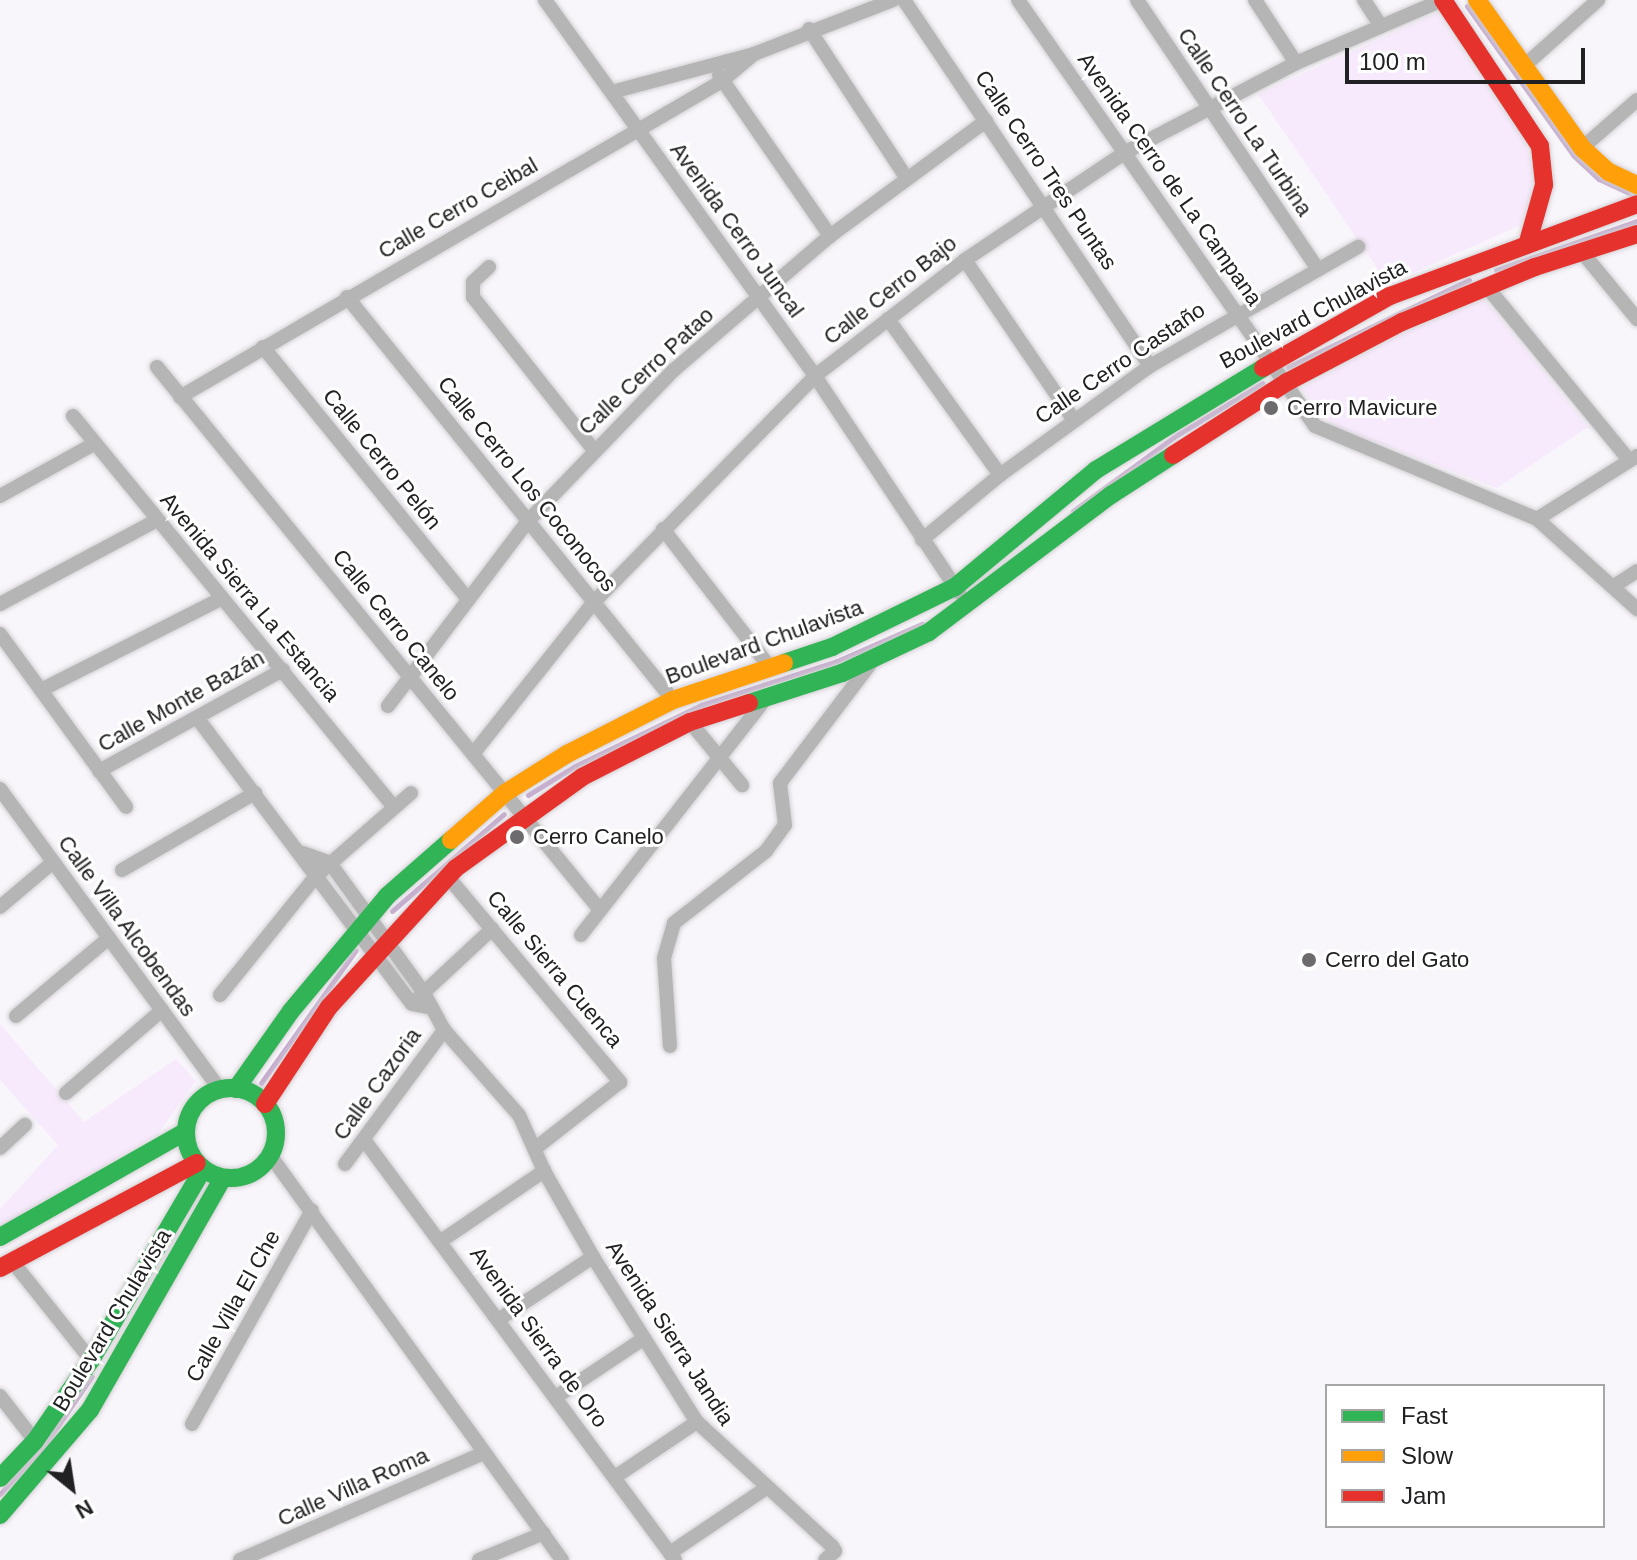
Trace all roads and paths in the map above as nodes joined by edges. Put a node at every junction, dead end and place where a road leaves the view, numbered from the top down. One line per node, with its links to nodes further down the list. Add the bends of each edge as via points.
1 (545, 0): 18 (street, Avenida Cerro Juncal)
2 (893, 0): 12 (street)
3 (904, 0): 21 (street, Calle Cerro Tres Puntas)
4 (1018, 0): 24 (street, Avenida Cerro de La Campana)
5 (1137, 0): 20 (street, Calle Cerro La Turbina)
6 (1255, 0): 14 (street)
7 (1364, 0): 11 (street)
8 (1443, 0): 11 (street, Calle Cerro Bajo); 31 (street, via 1540,146 1544,185)
9 (1477, 0): 16 (street)
10 (1598, 0): 16 (street)
11 (1381, 26): 14 (street, Calle Cerro Bajo)
12 (809, 29): 13 (street); 25 (street)
13 (754, 54): 15 (street); 17 (street, Calle Cerro Ceibal)
14 (1296, 63): 20 (street, Calle Cerro Bajo)
15 (712, 65): 17 (street); 18 (street)
16 (1523, 67): 23 (street)
17 (722, 81): 22 (street, Calle Cerro Ceibal); 30 (street)
18 (612, 92): 22 (street, Avenida Cerro Juncal)
19 (1637, 100): 23 (street)
20 (1210, 108): 24 (street, Calle Cerro Bajo); 37 (street, Calle Cerro La Turbina)
21 (986, 121): 25 (street, Calle Cerro Patao); 28 (street, Calle Cerro Tres Puntas)
22 (638, 130): 39 (street, Calle Cerro Ceibal); 40 (street, Avenida Cerro Juncal)
23 (1582, 148): 26 (street, via 1609,172)
24 (1126, 152): 28 (street, Calle Cerro Bajo); 41 (street, Avenida Cerro de La Campana)
25 (906, 177): 30 (street, Calle Cerro Patao)
26 (1637, 185)
27 (1637, 204): 31 (street, Boulevard Chulavista)
28 (1043, 205): 34 (street, Calle Cerro Bajo); 46 (street, Calle Cerro Tres Puntas)
29 (1637, 234): 33 (street)
30 (830, 236): 40 (street, Calle Cerro Patao)
31 (1528, 242): 35 (street, Boulevard Chulavista)
32 (1358, 247): 37 (street, Calle Cerro Castaño)
33 (1582, 252): 38 (street); 43 (street)
34 (965, 260): 42 (street, Calle Cerro Bajo); 52 (street)
35 (1477, 262): 38 (street); 45 (street, Boulevard Chulavista, via 1390,296)
36 (489, 267): 54 (street, via 473,282 473,297)
37 (1317, 268): 41 (street, Calle Cerro Castaño)
38 (1487, 287): 49 (street, via 1402,322); 55 (street)
39 (347, 297): 44 (street, Calle Cerro Ceibal); 60 (street, Calle Cerro Los Coconocos)
40 (758, 298): 48 (street, Avenida Cerro Juncal); 54 (street, Calle Cerro Patao, via 674,370)
41 (1235, 313): 45 (street, Avenida Cerro de La Campana); 46 (street, Calle Cerro Castaño)
42 (888, 319): 48 (street, Calle Cerro Bajo); 56 (street)
43 (1637, 319)
44 (263, 347): 50 (street, Calle Cerro Ceibal); 67 (street, Calle Cerro Pelón)
45 (1272, 359): 49 (street, Avenida Cerro de La Campana); 65 (street, Boulevard Chulavista, via 1096,470)
46 (1150, 366): 52 (street, Calle Cerro Castaño)
47 (157, 367): 50 (street, Calle Cerro Canelo)
48 (815, 376): 61 (street, Calle Cerro Bajo); 62 (street, Avenida Cerro Juncal)
49 (1287, 382): 58 (street, Avenida Cerro de La Campana, via 1315,426 1327,435); 70 (street, via 1111,495)
50 (180, 397): 76 (street, Calle Cerro Canelo)
51 (73, 416): 53 (street, Avenida Sierra La Estancia)
52 (1073, 419): 56 (street, Calle Cerro Castaño)
53 (94, 444): 57 (street); 59 (street, Avenida Sierra La Estancia)
54 (594, 450): 60 (street, Calle Cerro Patao)
55 (1633, 458): 58 (street)
56 (1000, 475): 62 (street, Calle Cerro Castaño)
57 (0, 496)
58 (1537, 519): 64 (street, Avenida Cerro de La Campana)
59 (157, 520): 66 (street, Avenida Sierra La Estancia); 69 (street)
60 (528, 521): 67 (street, Calle Cerro Patao); 68 (street, Calle Cerro Los Coconocos)
61 (663, 529): 68 (street, Calle Cerro Bajo); 74 (street)
62 (922, 540): 65 (street, Avenida Cerro Juncal)
63 (1637, 571): 64 (street)
64 (1614, 586): 71 (street, Avenida Cerro de La Campana)
65 (955, 587): 70 (street, Avenida Cerro Juncal); 74 (street, Boulevard Chulavista, via 832,647)
66 (222, 598): 75 (street, Avenida Sierra La Estancia); 77 (street)
67 (467, 598): 76 (street, Calle Cerro Patao)
68 (594, 602): 79 (street, Calle Cerro Los Coconocos); 83 (street, Calle Cerro Bajo)
69 (0, 604)
70 (969, 607): 73 (street)
71 (1637, 609)
72 (0, 634): 77 (street)
73 (873, 659): 78 (street); 113 (street, via 780,783 785,825 766,851 674,923 664,958)
74 (769, 666): 79 (street, Boulevard Chulavista)
75 (283, 670): 81 (street, Calle Monte Bazán); 91 (street, Avenida Sierra La Estancia)
76 (409, 676): 80 (street, Calle Cerro Patao); 83 (street, Calle Cerro Canelo)
77 (41, 690): 85 (street)
78 (769, 695): 82 (street); 84 (street)
79 (673, 700): 90 (street, Boulevard Chulavista, via 567,754)
80 (388, 706)
81 (198, 719): 85 (street, Calle Monte Bazán); 88 (street)
82 (690, 722): 84 (street); 93 (street, via 582,777)
83 (473, 754): 90 (street, Calle Cerro Canelo)
84 (721, 758): 86 (street); 101 (street)
85 (99, 771): 92 (street)
86 (742, 785)
87 (0, 789): 95 (street, Calle Villa Alcobendas)
88 (255, 793): 94 (street); 97 (street)
89 (411, 793): 91 (street)
90 (505, 793): 93 (street, Calle Cerro Canelo); 102 (street, Boulevard Chulavista)
91 (393, 806): 96 (street)
92 (126, 807)
93 (523, 815): 99 (street); 101 (street, Calle Cerro Canelo)
94 (303, 853): 96 (street); 98 (street)
95 (53, 862): 100 (street); 105 (street, Calle Villa Alcobendas)
96 (330, 863): 98 (street); 102 (street)
97 (122, 870)
98 (316, 876): 102 (street); 108 (street)
99 (448, 877): 103 (street, Calle Sierra Cuenca); 106 (street)
100 (0, 907)
101 (600, 910): 104 (street)
102 (363, 923): 106 (street); 107 (street); 114 (street, Boulevard Chulavista)
103 (492, 929): 109 (street); 120 (street, Calle Sierra Cuenca, via 620,1082)
104 (581, 935)
105 (109, 938): 110 (street, Calle Villa Alcobendas); 111 (street)
106 (386, 939): 107 (street); 109 (street)
107 (373, 954): 109 (street); 116 (street, via 329,1007)
108 (220, 995)
109 (421, 1001): 112 (street, Avenida Sierra Jandia)
110 (162, 1010): 114 (street, Calle Villa Alcobendas); 115 (street)
111 (16, 1016)
112 (444, 1030): 119 (street, Calle Cazoria); 120 (street, Avenida Sierra Jandia, via 519,1115)
113 (670, 1046)
114 (228, 1089): 116 (street); 118 (street, Boulevard Chulavista, via 196,1105)
115 (66, 1093)
116 (265, 1104): 122 (street, via 275,1129)
117 (25, 1125): 121 (street)
118 (185, 1132): 124 (street); 128 (street)
119 (365, 1141): 123 (street, Calle Cazoria); 129 (street, Avenida Sierra de Oro)
120 (537, 1147): 125 (street, Avenida Sierra Jandia)
121 (0, 1148)
122 (270, 1155): 126 (street, via 250,1174); 127 (street)
123 (345, 1164)
124 (200, 1166): 126 (street); 131 (street); 134 (street, Boulevard Chulavista)
125 (544, 1171): 129 (street); 130 (street, Avenida Sierra Jandia)
126 (223, 1178): 144 (street, Boulevard Chulavista, via 90,1410)
127 (312, 1210): 138 (street, Calle Villa El Che); 140 (street)
128 (0, 1237)
129 (441, 1241): 132 (street, Avenida Sierra de Oro)
130 (593, 1257): 132 (street); 133 (street, Avenida Sierra Jandia)
131 (6, 1265): 134 (street)
132 (498, 1320): 136 (street, Avenida Sierra de Oro)
133 (643, 1339): 136 (street); 137 (street, Avenida Sierra Jandia)
134 (91, 1360): 139 (street, Boulevard Chulavista)
135 (0, 1396): 139 (street)
136 (556, 1397): 141 (street, Avenida Sierra de Oro)
137 (697, 1422): 141 (street); 143 (street, Avenida Sierra Jandia)
138 (192, 1424)
139 (35, 1441): 142 (street, Boulevard Chulavista)
140 (484, 1453): 145 (street); 148 (street, Calle Villa Roma)
141 (615, 1477): 147 (street, Avenida Sierra de Oro)
142 (0, 1478)
143 (765, 1489): 146 (street, Avenida Sierra Jandia); 147 (street)
144 (0, 1515)
145 (544, 1533): 149 (street); 150 (street)
146 (830, 1556)
147 (672, 1557)
148 (240, 1560)
149 (479, 1560)
150 (562, 1560)

